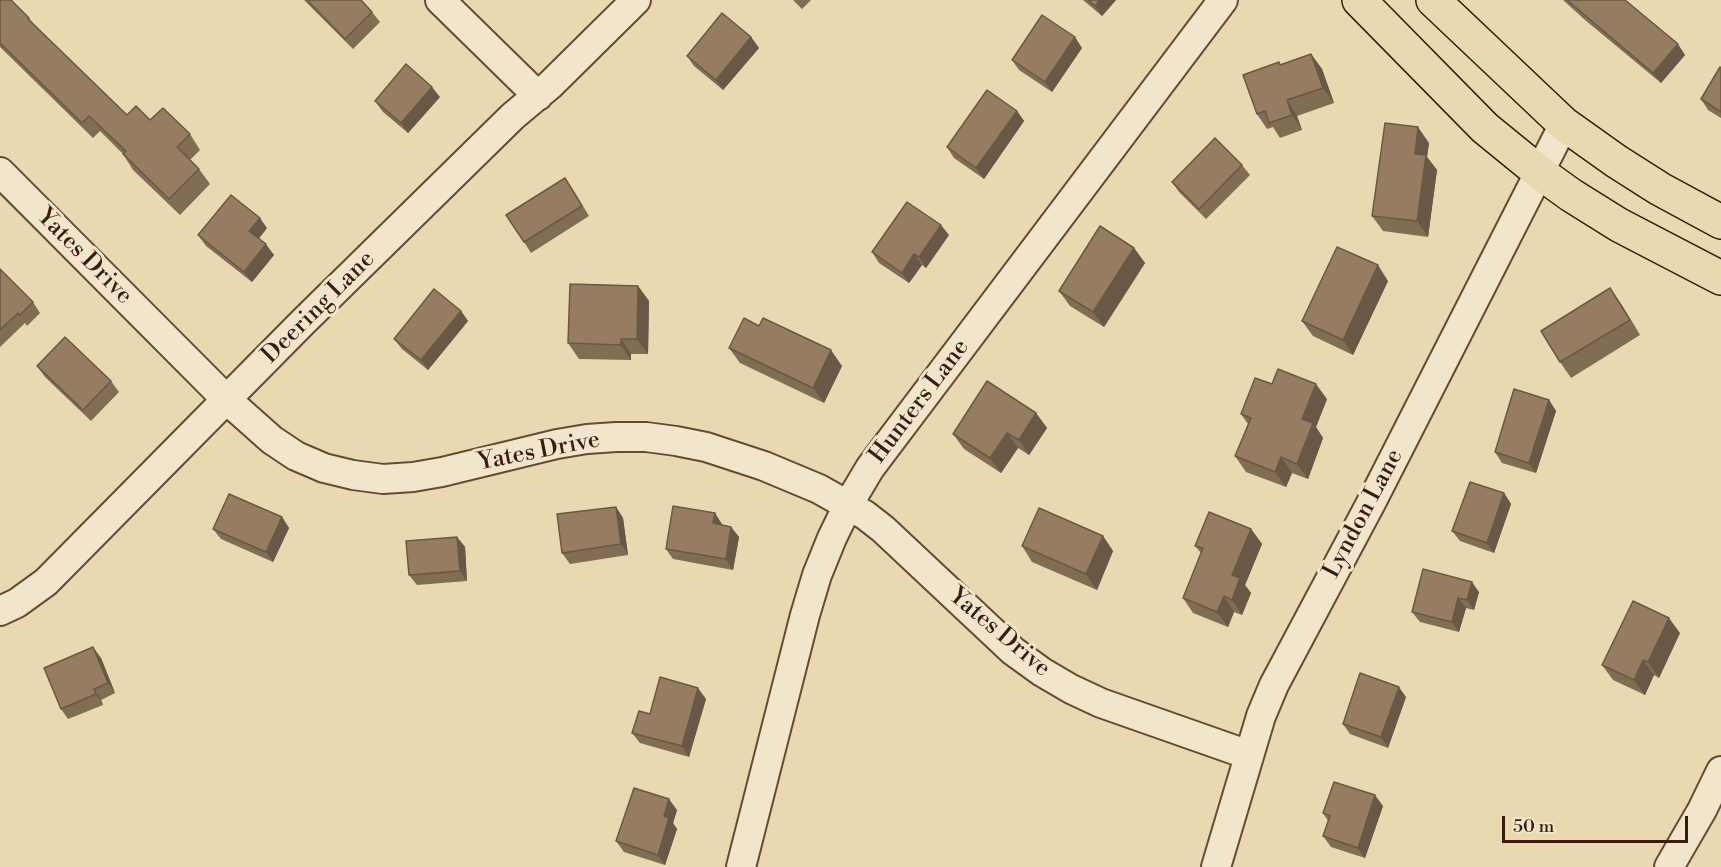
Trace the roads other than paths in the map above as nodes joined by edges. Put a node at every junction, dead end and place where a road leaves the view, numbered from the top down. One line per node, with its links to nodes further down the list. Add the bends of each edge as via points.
1 (440, 0): 6 (street)
2 (636, 0): 6 (street, Deering Lane)
3 (1222, 0): 13 (street, Hunters Lane, via 870,468)
4 (1359, 0): 9 (main road, via 1485,128)
5 (1433, 0): 7 (main road)
6 (538, 96): 12 (street, Deering Lane, via 513,116)
7 (1564, 124): 9 (street, Lyndon Lane); 10 (main road, via 1660,189)
8 (0, 172): 12 (street, Yates Drive)
9 (1539, 172): 11 (main road, via 1619,225); 15 (street, Lyndon Lane, via 1290,654)
10 (1721, 222)
11 (1721, 278)
12 (227, 400): 13 (street, Yates Drive, via 296,456 353,475 413,477 557,444 646,437 706,447 755,463); 14 (street, Deering Lane, via 45,582)
13 (848, 505): 15 (street, Yates Drive, via 883,529 1013,651 1042,672 1101,703); 17 (street, Hunters Lane, via 817,575 805,615)
14 (0, 611)
15 (1249, 755): 18 (street, Lyndon Lane)
16 (1721, 771): 19 (street)
17 (741, 867)
18 (1216, 867)
19 (1669, 867)

